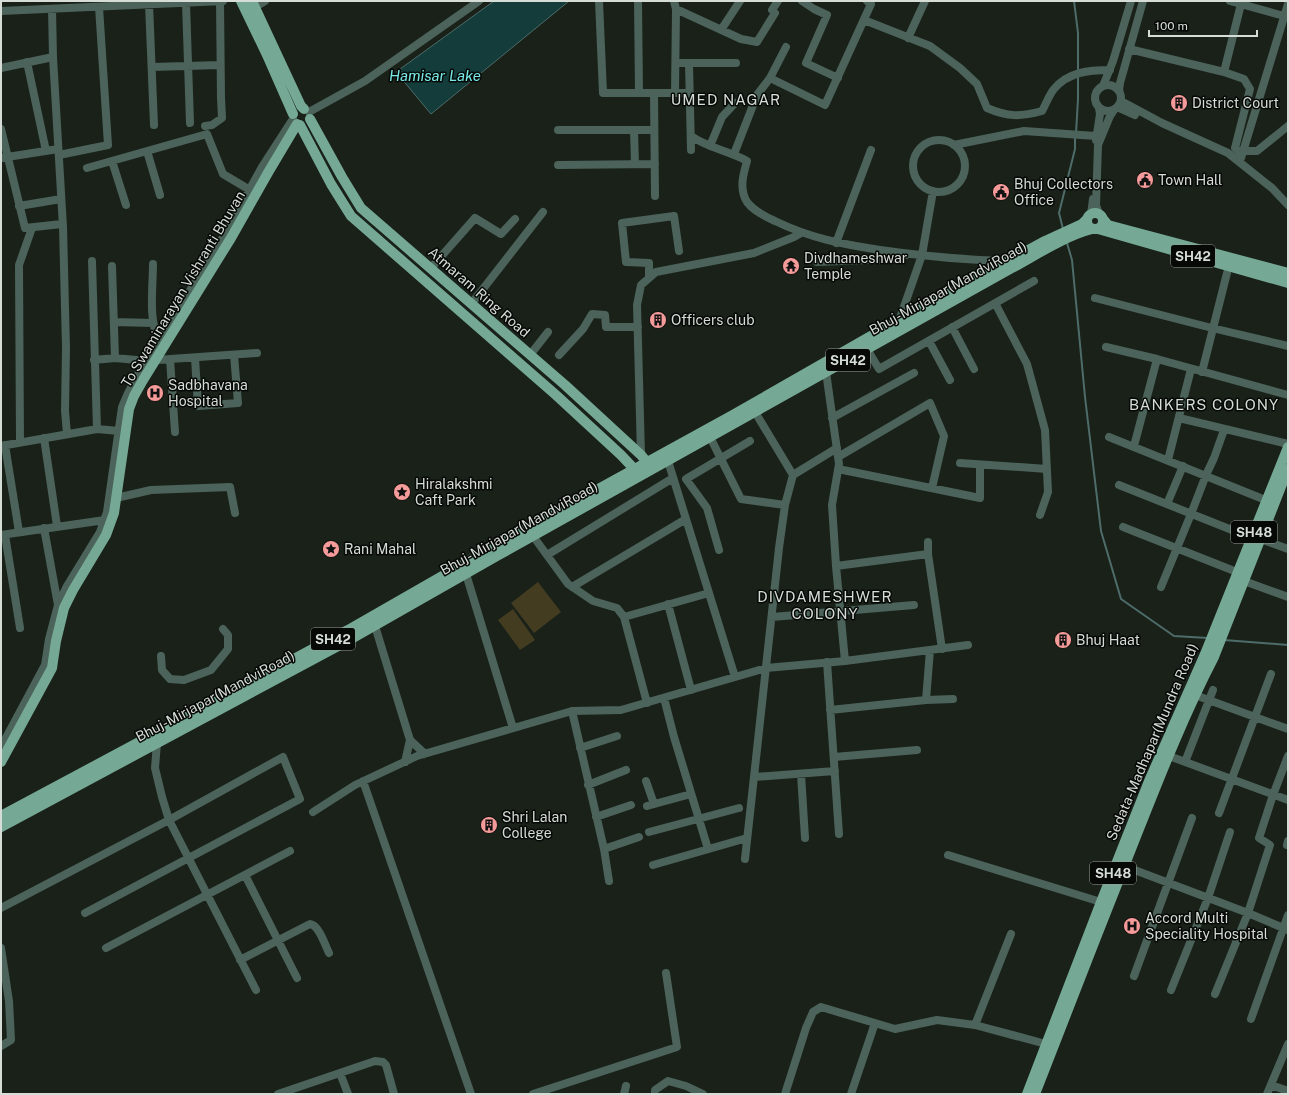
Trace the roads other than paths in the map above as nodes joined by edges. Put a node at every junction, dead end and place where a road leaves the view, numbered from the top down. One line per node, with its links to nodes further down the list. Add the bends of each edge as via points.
1 (4, 1): 25 (street)
2 (220, 1): 3 (street); 16 (street); 37 (street)
3 (223, 1)
4 (241, 1): 55 (main road, Atmaram Ring Road)
5 (265, 1): 19 (street)
6 (479, 1): 54 (street, via 365,81)
7 (599, 1): 47 (street, via 603,93)
8 (638, 1): 47 (street)
9 (740, 1): 28 (street)
10 (778, 1): 28 (street, via 772,10 776,13 757,42 741,39)
11 (802, 1): 44 (street, via 827,15 806,63)
12 (867, 1): 27 (street, via 871,4)
13 (1131, 1): 41 (street)
14 (1143, 1): 31 (street)
15 (1230, 1): 20 (street)
16 (186, 2): 18 (street); 38 (street)
17 (922, 3): 29 (street)
18 (149, 4): 22 (street); 39 (street)
19 (253, 4): 54 (main road, Atmaram Ring Road, via 301,106)
20 (1241, 4): 26 (street); 42 (street)
21 (1288, 4): 26 (street)
22 (103, 5): 24 (street); 72 (street, via 108,145)
23 (675, 5): 28 (street); 34 (street)
24 (52, 9): 25 (street); 32 (street)
25 (3, 11)
26 (1284, 16): 74 (street)
27 (864, 20): 29 (street); 44 (street)
28 (721, 30)
29 (908, 38): 41 (street, via 930,46 960,68 977,84 987,108 1001,114 1025,116 1042,112 1054,89 1067,77 1092,70)
30 (786, 47): 43 (street)
31 (1129, 49): 42 (street); 46 (street)
32 (53, 57): 33 (street); 72 (street)
33 (27, 62): 40 (street); 70 (street)
34 (676, 63): 35 (street); 49 (street)
35 (689, 63): 36 (street); 50 (street)
36 (736, 63)
37 (220, 64): 38 (street); 58 (street, via 222,118)
38 (188, 66): 39 (street); 56 (street)
39 (152, 67): 57 (street)
40 (1, 68)
41 (1110, 70): 45 (street)
42 (1224, 72): 74 (street, via 1244,79 1250,88 1235,148)
43 (770, 78): 44 (street, via 825,105); 73 (street, via 758,95)
44 (838, 78)
45 (1103, 86): 46 (street, via 1110,85); 53 (street, via 1097,91 1095,98)
46 (1119, 91): 52 (street)
47 (639, 93): 48 (street)
48 (654, 93): 49 (street); 63 (street)
49 (676, 93): 50 (street)
50 (690, 93): 64 (street)
51 (735, 103): 67 (street, via 722,117)
52 (1117, 106): 53 (street, via 1107,111); 74 (street, via 1228,153); 81 (street); 92 (street, via 1098,145 1096,205)
53 (1100, 108): 65 (street)
54 (308, 113): 55 (main road, via 306,124); 55 (main road, via 298,108); 106 (main road, Atmaram Ring Road, via 361,208)
55 (296, 121): 82 (street); 136 (main road, To Swaminarayan Vishranti Bhuvan, via 231,238); 173 (main road, Atmaram Ring Road, via 351,216 556,395)
56 (190, 123)
57 (154, 124)
58 (205, 126)
59 (1288, 126): 74 (street, via 1257,151)
60 (1, 129): 75 (street)
61 (558, 130): 62 (street)
62 (634, 130): 63 (street); 77 (street)
63 (654, 130): 78 (street)
64 (691, 136): 67 (street); 68 (street)
65 (1096, 136): 66 (street, via 1024,131); 92 (street)
66 (954, 145): 83 (street, via 961,152 965,162 962,178 950,190); 83 (street, via 944,140 934,140 921,148 915,156 915,176 922,186)
67 (710, 146): 73 (street)
68 (691, 150)
69 (871, 150): 96 (street)
70 (46, 151): 72 (street); 75 (street)
71 (147, 151): 76 (street); 82 (street, via 207,134 223,174); 84 (street)
72 (58, 152): 86 (street)
73 (734, 154): 95 (street, via 747,161 742,189 748,202 764,216)
74 (1242, 156): 81 (street)
75 (4, 157): 89 (street)
76 (112, 161): 80 (street); 87 (street)
77 (635, 164): 78 (street); 79 (street)
78 (655, 164): 85 (street)
79 (558, 165)
80 (87, 168)
81 (1248, 168): 88 (street)
82 (250, 190): 122 (street)
83 (933, 191): 100 (street)
84 (160, 195)
85 (655, 196)
86 (61, 199): 89 (street); 93 (street)
87 (126, 205)
88 (1288, 205)
89 (19, 206): 94 (street, via 25,228)
90 (543, 212): 113 (street)
91 (515, 219): 106 (street, via 501,234 475,218)
92 (1092, 222): 97 (main road, SH42); 108 (main road, SH42); 111 (main road, SH42)
93 (62, 224): 94 (street); 151 (street)
94 (32, 228): 156 (street, via 19,265)
95 (801, 232): 96 (street); 109 (street, via 754,253 656,272)
96 (836, 243): 99 (street)
97 (1047, 245): 102 (main road, Bhuj-Mirjapar(MandviRoad) / SH42); 126 (main road, Bhuj-Mirjapar(MandviRoad) / SH42)
98 (679, 251): 109 (street, via 674,216 622,222 626,262 649,262)
99 (908, 254): 100 (street); 103 (street, via 893,259)
100 (922, 255): 102 (street); 115 (street)
101 (92, 261): 135 (street)
102 (1007, 261): 115 (main road, Bhuj-Mirjapar(MandviRoad) / SH42)
103 (817, 262)
104 (153, 264): 117 (street)
105 (112, 266): 116 (street)
106 (430, 268): 113 (main road, Atmaram Ring Road)
107 (1227, 273): 120 (street)
108 (1288, 273)
109 (649, 278): 118 (street, via 641,284 637,305)
110 (1034, 281): 114 (street)
111 (1288, 283)
112 (1095, 298): 120 (street)
113 (472, 303): 128 (main road, Atmaram Ring Road)
114 (995, 303): 119 (street); 171 (street, via 1027,364 1045,430)
115 (899, 321): 166 (main road, Bhuj-Mirjapar(MandviRoad) / SH42)
116 (114, 322): 117 (street); 131 (street)
117 (153, 323): 122 (street)
118 (638, 327): 130 (street, via 606,327 605,315 592,314 583,329); 166 (street)
119 (952, 327): 123 (street); 138 (street)
120 (1212, 328): 124 (street); 140 (street)
121 (548, 332): 128 (street)
122 (159, 340): 136 (street)
123 (929, 341): 126 (street, via 879,369); 142 (street)
124 (1288, 346)
125 (1106, 348): 134 (street)
126 (867, 349): 139 (main road, Bhuj-Mirjapar(MandviRoad) / SH42)
127 (257, 353): 129 (street)
128 (530, 354): 166 (main road, Atmaram Ring Road)
129 (234, 355): 132 (street); 132 (street, via 238,403 198,406)
130 (559, 355)
131 (115, 358): 135 (street); 136 (street)
132 (195, 358): 133 (street)
133 (170, 359): 136 (street); 150 (street)
134 (1157, 359): 137 (street); 159 (street)
135 (94, 360): 147 (street)
136 (151, 361): 149 (street, via 128,393 122,408); 179 (main road, To Swaminarayan Vishranti Bhuvan, via 129,409)
137 (1192, 369): 140 (street); 146 (street)
138 (974, 370)
139 (826, 372): 144 (main road, Bhuj-Mirjapar(MandviRoad) / SH42); 145 (street)
140 (1202, 372): 143 (street)
141 (914, 373): 145 (street)
142 (950, 380)
143 (1288, 395)
144 (755, 412): 152 (main road, Bhuj-Mirjapar(MandviRoad) / SH42); 175 (street)
145 (832, 418): 160 (street)
146 (1179, 418): 148 (street); 164 (street)
147 (97, 429): 149 (street); 151 (street)
148 (1224, 430): 157 (street); 174 (street)
149 (119, 431): 186 (street)
150 (175, 432)
151 (67, 434): 154 (street)
152 (710, 437): 163 (street); 165 (main road, Bhuj-Mirjapar(MandviRoad) / SH42)
153 (1109, 437): 159 (street)
154 (44, 438): 156 (street); 188 (street)
155 (750, 441): 163 (street)
156 (20, 442): 158 (street)
157 (1288, 444)
158 (3, 445): 191 (street)
159 (1134, 446): 164 (street)
160 (837, 448): 162 (street); 175 (street)
161 (1288, 448): 204 (main road, Sedata-Madhapar(Mundra Road) / SH48)
162 (838, 457): 170 (street); 178 (street, via 930,403 944,436)
163 (721, 458): 182 (street, via 741,498); 199 (street, via 686,479 707,508)
164 (1168, 460): 169 (street)
165 (668, 461): 166 (main road, Bhuj-Mirjapar(MandviRoad) / SH42); 176 (street)
166 (647, 462): 173 (main road, Bhuj-Mirjapar(MandviRoad) / SH42)
167 (960, 463): 168 (street)
168 (980, 465): 171 (street); 178 (street, via 980,498)
169 (1183, 466): 174 (street); 181 (street)
170 (838, 469): 178 (street); 202 (street, via 832,505)
171 (1047, 469): 185 (street, via 1048,492)
172 (1288, 469): 195 (main road, Sedata-Madhapar(Mundra Road) / SH48)
173 (637, 472): 193 (main road, Bhuj-Mirjapar(MandviRoad) / SH42); 269 (main road, Bhuj-Mirjapar(MandviRoad) / SH42)
174 (1206, 475): 180 (street); 184 (street)
175 (793, 476): 182 (street)
176 (673, 478): 187 (street); 201 (street)
177 (1119, 485): 181 (street)
178 (932, 488)
179 (116, 498): 183 (street, via 151,490 230,487); 251 (main road, To Swaminarayan Vishranti Bhuvan, via 106,535 64,608 52,668)
180 (1263, 499)
181 (1166, 504): 184 (street)
182 (785, 505): 214 (street)
183 (235, 513)
184 (1191, 514): 194 (street); 197 (street)
185 (1040, 515)
186 (105, 520): 188 (street); 210 (street)
187 (686, 520): 205 (street); 207 (street)
188 (57, 526): 190 (street)
189 (1123, 527): 197 (street)
190 (44, 528): 191 (street); 210 (street)
191 (19, 532): 192 (street)
192 (3, 535): 216 (street)
193 (533, 536): 201 (street); 203 (main road, Bhuj-Mirjapar(MandviRoad) / SH42)
194 (1247, 536)
195 (1260, 539): 198 (street); 204 (main road, Sedata-Madhapar(Mundra Road) / SH48)
196 (928, 542): 200 (street)
197 (1177, 549): 204 (street); 206 (street)
198 (1288, 549)
199 (719, 550)
200 (928, 554): 202 (street); 219 (street)
201 (547, 555): 205 (street)
202 (836, 566): 212 (street)
203 (466, 574): 215 (main road, Bhuj-Mirjapar(MandviRoad) / SH42); 239 (street)
204 (1242, 576): 208 (street); 222 (main road, Sedata-Madhapar(Mundra Road) / SH48)
205 (572, 587): 213 (street, via 593,601 617,608)
206 (1161, 587)
207 (709, 593): 209 (street); 227 (street)
208 (1288, 597)
209 (668, 604): 213 (street); 228 (street)
210 (58, 605): 244 (street, via 45,666)
211 (914, 605): 212 (street)
212 (840, 612): 214 (street); 223 (street)
213 (624, 617): 235 (street)
214 (772, 617): 225 (street)
215 (375, 626): 242 (street); 243 (main road, Bhuj-Mirjapar(MandviRoad) / SH42)
216 (20, 628)
217 (223, 629): 221 (street, via 228,635 228,649 211,670 184,680 170,679 162,670)
218 (968, 645): 219 (street)
219 (942, 649): 220 (street)
220 (930, 650): 223 (street); 233 (street)
221 (161, 656)
222 (1209, 656): 230 (main road, Sedata-Madhapar(Mundra Road) / SH48); 294 (main road, Sedata-Madhapar(Mundra Road) / SH48, via 1149,781)
223 (845, 661): 224 (street)
224 (826, 662): 225 (street); 236 (street)
225 (766, 668): 227 (street); 257 (street)
226 (1270, 674): 238 (street)
227 (734, 677): 228 (street)
228 (691, 690): 231 (street)
229 (1213, 690): 234 (street)
230 (1195, 695): 234 (street); 248 (main road, Sedata-Madhapar(Mundra Road) / SH48)
231 (664, 698): 235 (street); 262 (street)
232 (953, 699): 233 (street)
233 (926, 700): 236 (street)
234 (1209, 700): 238 (street); 253 (street)
235 (646, 702): 237 (street, via 621,710)
236 (830, 710): 250 (street)
237 (572, 711): 239 (street); 245 (street)
238 (1255, 717): 240 (street); 258 (street)
239 (513, 728): 247 (street)
240 (1288, 729)
241 (618, 736): 245 (street)
242 (410, 740): 247 (street); 252 (street)
243 (157, 743): 273 (street, via 155,768); 274 (main road, Bhuj-Mirjapar(MandviRoad) / SH42)
244 (1, 747)
245 (580, 748): 261 (street)
246 (917, 750): 250 (street)
247 (425, 754): 252 (street)
248 (1169, 756): 253 (street); 288 (main road, Sedata-Madhapar(Mundra Road) / SH48)
249 (1288, 756): 263 (street)
250 (834, 757): 255 (street)
251 (1, 762)
252 (405, 762): 259 (street)
253 (1185, 762): 258 (street)
254 (626, 770): 261 (street)
255 (835, 771): 256 (street); 277 (street)
256 (801, 774): 257 (street); 280 (street)
257 (754, 777): 279 (street)
258 (1232, 780): 263 (street); 268 (street)
259 (363, 781): 267 (street); 326 (street)
260 (646, 781): 262 (street, via 650,805)
261 (588, 785): 270 (street)
262 (691, 794): 271 (street)
263 (1273, 794): 264 (street); 297 (street, via 1259,838 1270,845)
264 (1288, 800)
265 (631, 805): 270 (street)
266 (739, 808): 271 (street)
267 (313, 812)
268 (1219, 813)
269 (1, 816)
270 (596, 817): 281 (street)
271 (699, 818): 275 (street); 282 (street)
272 (1192, 818): 291 (street)
273 (169, 820): 285 (street); 285 (street, via 283,757 300,799); 295 (street)
274 (1, 827)
275 (649, 832)
276 (1230, 832): 293 (street)
277 (839, 834)
278 (639, 837): 281 (street)
279 (748, 838): 282 (street); 286 (street)
280 (805, 838)
281 (604, 849): 290 (street)
282 (708, 849): 287 (street)
283 (290, 851): 289 (street)
284 (948, 855): 294 (street)
285 (188, 858): 292 (street); 296 (street)
286 (745, 859)
287 (653, 865)
288 (1124, 866): 291 (street); 333 (main road, Sedata-Madhapar(Mundra Road) / SH48)
289 (245, 875): 292 (street); 301 (street)
290 (609, 881)
291 (1168, 883): 293 (street); 307 (street)
292 (207, 895): 303 (street); 305 (street)
293 (1208, 898): 297 (street); 310 (street)
294 (1101, 902): 315 (main road, Sedata-Madhapar(Mundra Road) / SH48)
295 (1, 908)
296 (85, 913)
297 (1248, 913): 299 (street); 311 (street)
298 (1288, 915): 299 (street)
299 (1286, 929): 312 (street)
300 (1011, 934): 314 (street)
301 (278, 941): 304 (street, via 313,924 317,927); 305 (street); 308 (street)
302 (1, 948): 317 (street, via 9,1001 11,1040)
303 (106, 948)
304 (329, 953)
305 (240, 960): 309 (street)
306 (666, 973): 327 (street, via 677,1047)
307 (1134, 976)
308 (297, 978)
309 (256, 990)
310 (1171, 990)
311 (1215, 994)
312 (1251, 1019)
313 (875, 1023): 314 (street, via 895,1029 937,1020); 330 (street, via 821,1007 813,1012); 331 (street)
314 (975, 1025): 315 (street)
315 (1046, 1044): 332 (main road, Sedata-Madhapar(Mundra Road) / SH48)
316 (1288, 1044): 318 (street)
317 (1, 1046)
318 (1286, 1055): 320 (street)
319 (340, 1073): 321 (street); 324 (street); 325 (street, via 375,1061 383,1062)
320 (1271, 1085): 322 (street); 334 (street)
321 (303, 1090): 323 (street)
322 (1288, 1091)
323 (278, 1094)
324 (348, 1094)
325 (394, 1094)
326 (471, 1094)
327 (533, 1094)
328 (655, 1094): 329 (street, via 655,1090 668,1081)
329 (703, 1094)
330 (785, 1094)
331 (851, 1094)
332 (1027, 1094)
333 (1035, 1094)
334 (1267, 1094)

